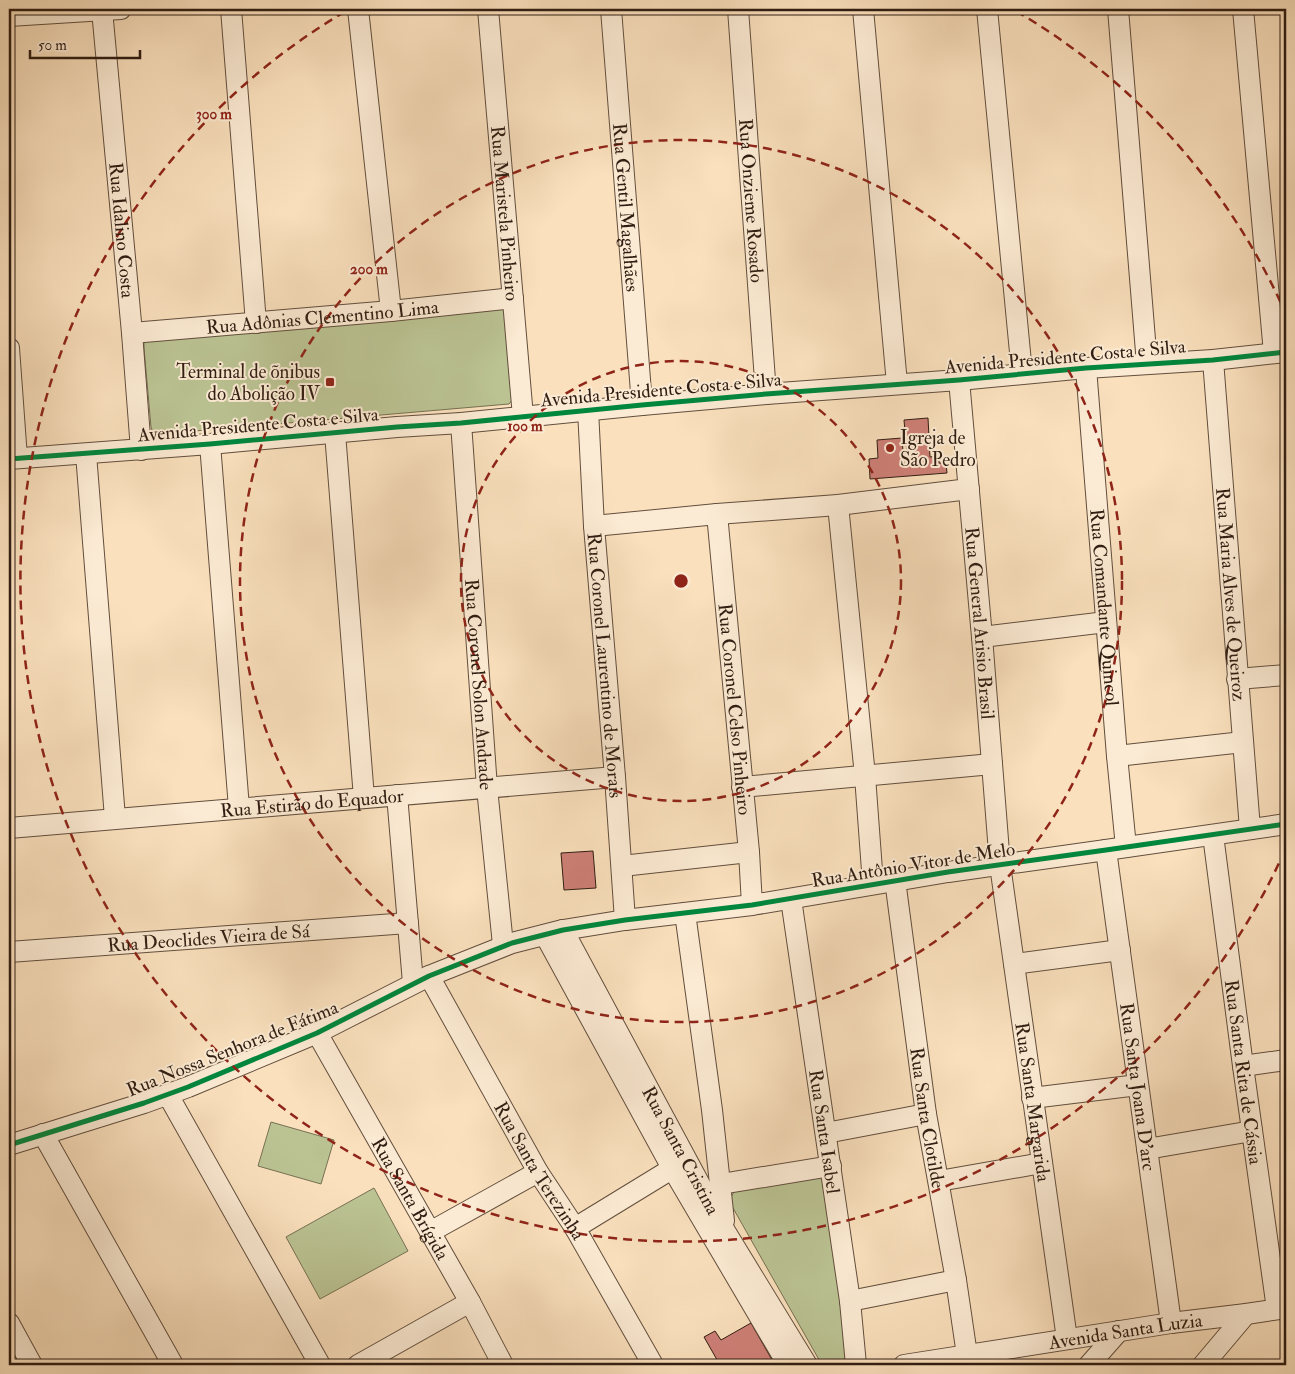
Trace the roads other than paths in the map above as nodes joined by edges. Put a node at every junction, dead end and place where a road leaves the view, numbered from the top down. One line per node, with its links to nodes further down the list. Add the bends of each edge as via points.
1 (231, 9): 14 (street)
2 (358, 9): 13 (street)
3 (488, 9): 12 (street, Rua Maristela Pinheiro)
4 (611, 9): 25 (street, Rua Gentil Magalhães)
5 (738, 9): 24 (street, Rua Onzieme Rosado)
6 (863, 9): 23 (street)
7 (987, 9): 21 (street)
8 (1118, 9): 19 (street)
9 (1242, 9): 17 (street)
10 (112, 10): 11 (street); 15 (street, Rua Idalino Costa)
11 (9, 16)
12 (513, 298): 13 (street, Rua Adônias Clementino Lima); 27 (street, Rua Maristela Pinheiro)
13 (390, 311): 14 (street, Rua Adônias Clementino Lima)
14 (256, 323): 15 (street, Rua Adônias Clementino Lima)
15 (132, 333): 31 (street, Rua Idalino Costa)
16 (9, 348): 33 (street)
17 (1280, 353): 18 (street, Avenida Presidente Costa e Silva)
18 (1213, 360): 19 (street, Avenida Presidente Costa e Silva); 41 (street, Rua Maria Alves de Queiroz)
19 (1146, 364): 20 (street, Avenida Presidente Costa e Silva)
20 (1086, 368): 21 (street, Avenida Presidente Costa e Silva); 38 (street, Rua Comandante Quincol)
21 (1022, 373): 22 (street, Avenida Presidente Costa e Silva)
22 (959, 380): 23 (street, Avenida Presidente Costa e Silva); 34 (street, Rua General Arisio Brasil)
23 (896, 384): 24 (street, Avenida Presidente Costa e Silva)
24 (766, 394): 25 (street, Avenida Presidente Costa e Silva)
25 (642, 405): 26 (street, Avenida Presidente Costa e Silva)
26 (588, 410): 27 (street, Avenida Presidente Costa e Silva); 37 (street, Rua Coronel Laurentino de Morais)
27 (523, 417): 28 (street, Avenida Presidente Costa e Silva)
28 (461, 423): 29 (street, Avenida Presidente Costa e Silva); 48 (street, Rua Coronel Solon Andrade)
29 (335, 433): 30 (street, Avenida Presidente Costa e Silva); 50 (street)
30 (210, 444): 31 (street, Avenida Presidente Costa e Silva); 51 (street)
31 (141, 450): 32 (street, Avenida Presidente Costa e Silva)
32 (86, 454): 33 (street, Avenida Presidente Costa e Silva); 52 (street)
33 (13, 459)
34 (969, 489): 35 (street); 39 (street, Rua General Arisio Brasil)
35 (838, 505): 36 (street); 45 (street)
36 (717, 514): 37 (street); 47 (street, Rua Coronel Celso Pinheiro)
37 (594, 526): 46 (street, Rua Coronel Laurentino de Morais)
38 (1106, 622): 39 (street); 43 (street, Rua Comandante Quincol)
39 (982, 637): 44 (street, Rua General Arisio Brasil)
40 (1286, 675): 41 (street)
41 (1238, 679): 42 (street, Rua Maria Alves de Queiroz)
42 (1243, 742): 43 (street); 55 (street, Rua Maria Alves de Queiroz)
43 (1117, 756): 57 (street, Rua Comandante Quincol)
44 (992, 764): 45 (street); 60 (street, Rua General Arisio Brasil)
45 (865, 776): 47 (street); 63 (street)
46 (615, 777): 48 (street, Rua Estirão do Equador); 61 (street, Rua Coronel Laurentino de Morais)
47 (742, 787): 59 (street, Rua Coronel Celso Pinheiro)
48 (487, 788): 49 (street, Rua Estirão do Equador); 70 (street, Rua Coronel Solon Andrade)
49 (397, 795): 50 (street, Rua Estirão do Equador); 68 (street)
50 (364, 798): 51 (street, Rua Estirão do Equador)
51 (239, 808): 52 (street, Rua Estirão do Equador)
52 (115, 818): 54 (street, Rua Estirão do Equador)
53 (1286, 824): 55 (street, Rua Antônio Vitor de Melo)
54 (9, 828)
55 (1250, 829): 56 (street, Rua Antônio Vitor de Melo)
56 (1213, 835): 57 (street, Rua Antônio Vitor de Melo); 77 (street, Rua Santa Rita de Cássia)
57 (1126, 847): 58 (street, Rua Antônio Vitor de Melo)
58 (1106, 850): 60 (street, Rua Antônio Vitor de Melo); 71 (street, Rua Santa Joana D'arc)
59 (749, 852): 61 (street); 65 (street, Rua Coronel Celso Pinheiro)
60 (1000, 865): 62 (street, Rua Antônio Vitor de Melo); 73 (street, Rua Santa Margarida)
61 (622, 866): 67 (street, Rua Coronel Laurentino de Morais)
62 (896, 880): 63 (street, Rua Antônio Vitor de Melo); 81 (street, Rua Santa Clotilde)
63 (873, 884): 64 (street, Rua Antônio Vitor de Melo)
64 (791, 899): 65 (street, Rua Antônio Vitor de Melo); 83 (street, Rua Santa Isabel)
65 (752, 905): 66 (street, Rua Antônio Vitor de Melo)
66 (685, 914): 67 (street, Rua Antônio Vitor de Melo); 92 (street)
67 (625, 920): 69 (street, Rua Antônio Vitor de Melo)
68 (408, 923): 72 (street, Rua Deoclides Vieira de Sá); 74 (street)
69 (554, 932): 70 (street, Rua Nossa Senhora de Fátima); 88 (street, Rua Santa Cristina)
70 (503, 946): 74 (street, Rua Nossa Senhora de Fátima)
71 (1120, 950): 73 (street); 78 (street, Rua Santa Joana D'arc)
72 (9, 952)
73 (1014, 964): 80 (street, Rua Santa Margarida)
74 (421, 979): 75 (street, Rua Nossa Senhora de Fátima); 90 (street, Rua Santa Terezinha)
75 (317, 1033): 79 (street, Rua Nossa Senhora de Fátima); 95 (street, Rua Santa Brígida)
76 (1286, 1060): 77 (street)
77 (1243, 1066): 82 (street, Rua Santa Rita de Cássia)
78 (1138, 1085): 80 (street); 86 (street, Rua Santa Joana D'arc)
79 (168, 1095): 84 (street, Rua Nossa Senhora de Fátima); 108 (street)
80 (1032, 1098): 87 (street, Rua Santa Margarida)
81 (926, 1114): 83 (street); 91 (street, Rua Santa Clotilde)
82 (1252, 1131): 86 (street); 99 (street, Rua Santa Rita de Cássia)
83 (826, 1133): 89 (street, Rua Santa Isabel)
84 (43, 1134): 85 (street, Rua Nossa Senhora de Fátima); 107 (street)
85 (9, 1144)
86 (1147, 1149): 102 (street, Rua Santa Joana D'arc)
87 (1042, 1163): 91 (street); 104 (street, Rua Santa Margarida)
88 (679, 1164): 93 (street); 94 (street, Rua Santa Cristina); 112 (street, Rua Santa Cristina)
89 (831, 1166): 92 (street); 97 (street, Rua Santa Isabel)
90 (538, 1172): 93 (street, Rua Santa Terezinha); 95 (street)
91 (939, 1182): 96 (street, Rua Santa Clotilde)
92 (720, 1184): 94 (street)
93 (575, 1228): 111 (street, Rua Santa Terezinha)
94 (725, 1231): 113 (street, Rua Santa Cristina)
95 (430, 1232): 98 (street, Rua Santa Brígida)
96 (956, 1280): 97 (street); 105 (street, Rua Santa Clotilde)
97 (850, 1301): 114 (street, Rua Santa Isabel)
98 (470, 1302): 109 (street); 110 (street, Rua Santa Brígida)
99 (1282, 1309): 100 (street, Avenida Santa Luzia)
100 (1246, 1314): 102 (street, Avenida Santa Luzia); 117 (street)
101 (9, 1323): 106 (street)
102 (1171, 1323): 103 (street, Avenida Santa Luzia)
103 (1119, 1331): 104 (street, Avenida Santa Luzia); 116 (street)
104 (1066, 1339): 105 (street, Avenida Santa Luzia)
105 (976, 1357): 115 (street, Avenida Santa Luzia)
106 (30, 1365)
107 (173, 1365)
108 (320, 1365)
109 (358, 1365)
110 (503, 1365)
111 (653, 1365)
112 (788, 1365)
113 (807, 1365)
114 (856, 1365)
115 (904, 1365)
116 (1089, 1365)
117 (1202, 1365)

